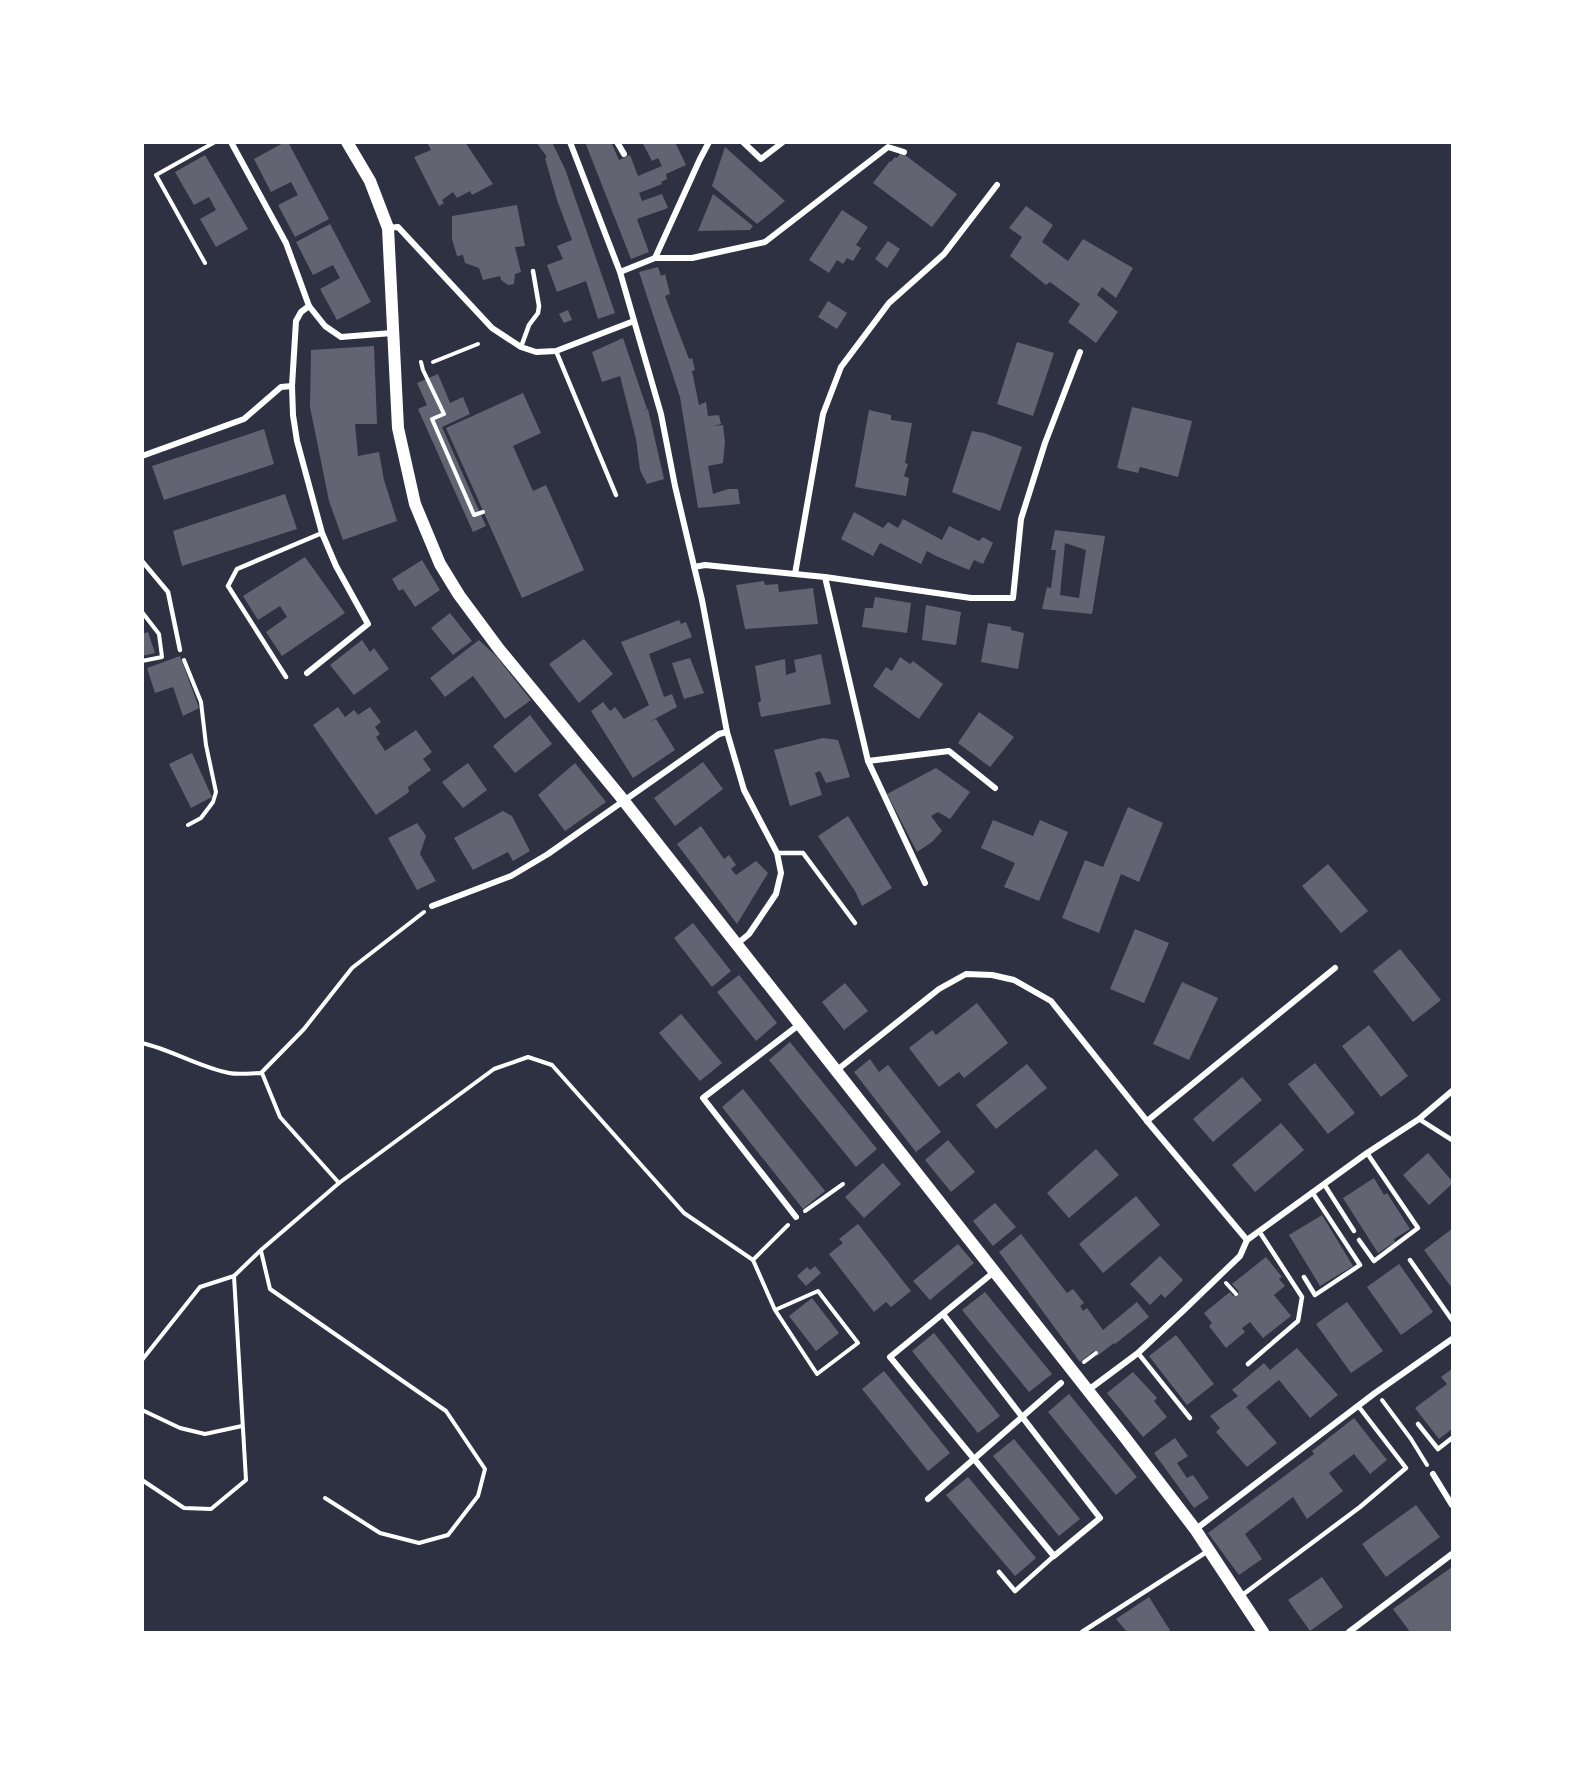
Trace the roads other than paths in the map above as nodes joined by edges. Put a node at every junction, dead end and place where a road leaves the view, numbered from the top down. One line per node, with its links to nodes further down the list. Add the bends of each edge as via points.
1 (231, 142): 15 (street, via 286,243)
2 (347, 142): 11 (main road, via 370,181)
3 (570, 142): 14 (street)
4 (617, 142): 9 (street)
5 (709, 142): 12 (street)
6 (743, 142): 7 (street, via 761,159)
7 (783, 142)
8 (904, 152): 12 (street, via 888,147 765,242 693,258)
9 (624, 154)
10 (997, 185): 27 (street, via 944,254 890,303 841,368 823,414)
11 (388, 228): 17 (main road); 18 (street, via 398,227 492,328)
12 (655, 258): 14 (street)
13 (533, 271): 18 (lane, via 538,313)
14 (620, 272): 16 (street)
15 (309, 306): 17 (street, via 325,326 341,337); 21 (street, via 296,321)
16 (634, 321): 19 (street); 26 (street, via 661,414)
17 (392, 333): 39 (main road, via 398,428 415,504 440,564 499,649)
18 (521, 347): 19 (street, via 536,352)
19 (556, 351): 23 (lane)
20 (1080, 352): 28 (street, via 1021,519 1012,598 971,598)
21 (292, 386): 22 (street, via 281,387 244,419); 24 (street, via 297,441)
22 (142, 456)
23 (616, 495)
24 (322, 533): 30 (street, via 368,624); 31 (lane, via 237,569 228,586)
25 (142, 561): 29 (lane, via 168,592)
26 (694, 567): 27 (street); 32 (street)
27 (795, 574): 28 (street)
28 (825, 577): 33 (street)
29 (180, 650)
30 (307, 672)
31 (286, 677)
32 (727, 732): 35 (street, via 744,790); 37 (street, via 511,876)
33 (868, 761): 34 (street, via 949,751); 36 (street)
34 (996, 788)
35 (777, 853): 38 (lane, via 803,853); 39 (street, via 781,873 776,894 749,934)
36 (925, 883)
37 (432, 906)
38 (855, 923)
39 (736, 945): 41 (main road)
40 (1335, 968): 45 (street)
41 (800, 1024): 42 (main road); 50 (street, via 703,1098)
42 (837, 1070): 45 (street, via 939,989 966,974 992,975 1014,980 1051,1001); 56 (main road)
43 (1452, 1091): 44 (street)
44 (1419, 1119): 46 (lane); 47 (street)
45 (1147, 1121): 53 (street)
46 (1452, 1140)
47 (1367, 1153): 48 (street); 54 (lane, via 1418,1228 1374,1261)
48 (1324, 1184): 49 (street); 52 (lane)
49 (1312, 1192): 51 (street); 57 (lane, via 1360,1265 1315,1295)
50 (796, 1217)
51 (1259, 1231): 53 (street); 62 (lane, via 1302,1297 1298,1321)
52 (1354, 1231)
53 (1247, 1240): 61 (street, via 1240,1256)
54 (1359, 1240)
55 (1410, 1260): 59 (lane)
56 (994, 1272): 58 (street); 64 (main road)
57 (1304, 1277)
58 (943, 1314): 66 (street); 70 (street, via 890,1357)
59 (1452, 1320)
60 (1452, 1342): 65 (street)
61 (1138, 1353): 64 (street); 67 (lane)
62 (1248, 1364)
63 (1061, 1383): 66 (street)
64 (1087, 1391): 74 (main road)
65 (1359, 1407): 74 (street); 79 (lane, via 1406,1468)
66 (1022, 1416): 70 (street); 77 (street, via 1100,1518)
67 (1190, 1418)
68 (1418, 1424): 69 (lane, via 1438,1449)
69 (1452, 1438)
70 (973, 1457): 72 (street); 77 (street)
71 (1433, 1474): 73 (street)
72 (928, 1499)
73 (1452, 1505)
74 (1195, 1529): 75 (main road)
75 (1210, 1550): 79 (main road); 80 (lane)
76 (1452, 1554): 82 (street)
77 (1054, 1556): 78 (lane, via 1015,1591)
78 (999, 1572)
79 (1241, 1596): 81 (main road)
80 (1082, 1632)
81 (1263, 1632)
82 (1348, 1632)

